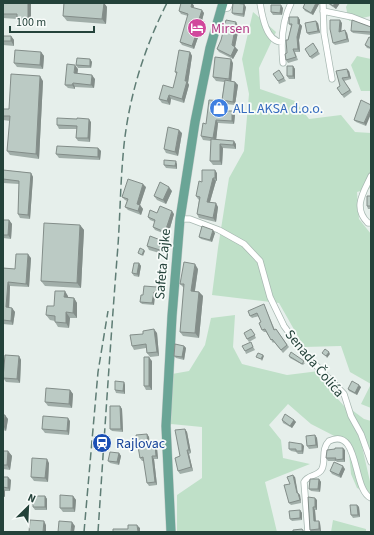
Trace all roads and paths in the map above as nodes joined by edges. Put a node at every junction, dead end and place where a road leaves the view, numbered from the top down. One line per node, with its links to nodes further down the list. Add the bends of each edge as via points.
1 (230, 3): 5 (street, via 228,8)
2 (260, 3): 8 (street, via 264,26 276,40)
3 (291, 3): 8 (street, via 286,15)
4 (324, 3): 6 (street)
5 (222, 6): 12 (main road, Safeta Zajke, via 210,48 195,122)
6 (323, 11): 7 (street); 10 (street)
7 (370, 24)
8 (282, 42): 9 (street)
9 (283, 63)
10 (332, 79)
11 (371, 176): 13 (street, via 360,199 362,216)
12 (180, 219): 14 (street, Senada Čolića, via 190,219 219,230 244,244 260,261 270,298 284,326 303,352 344,394); 16 (main road, Safeta Zajke, via 166,426)
13 (371, 223)
14 (371, 462)
15 (371, 498): 17 (street, via 364,492 356,462 348,445 342,440 329,441 324,448 319,474 308,477 304,482)
16 (171, 532)
17 (308, 532)

